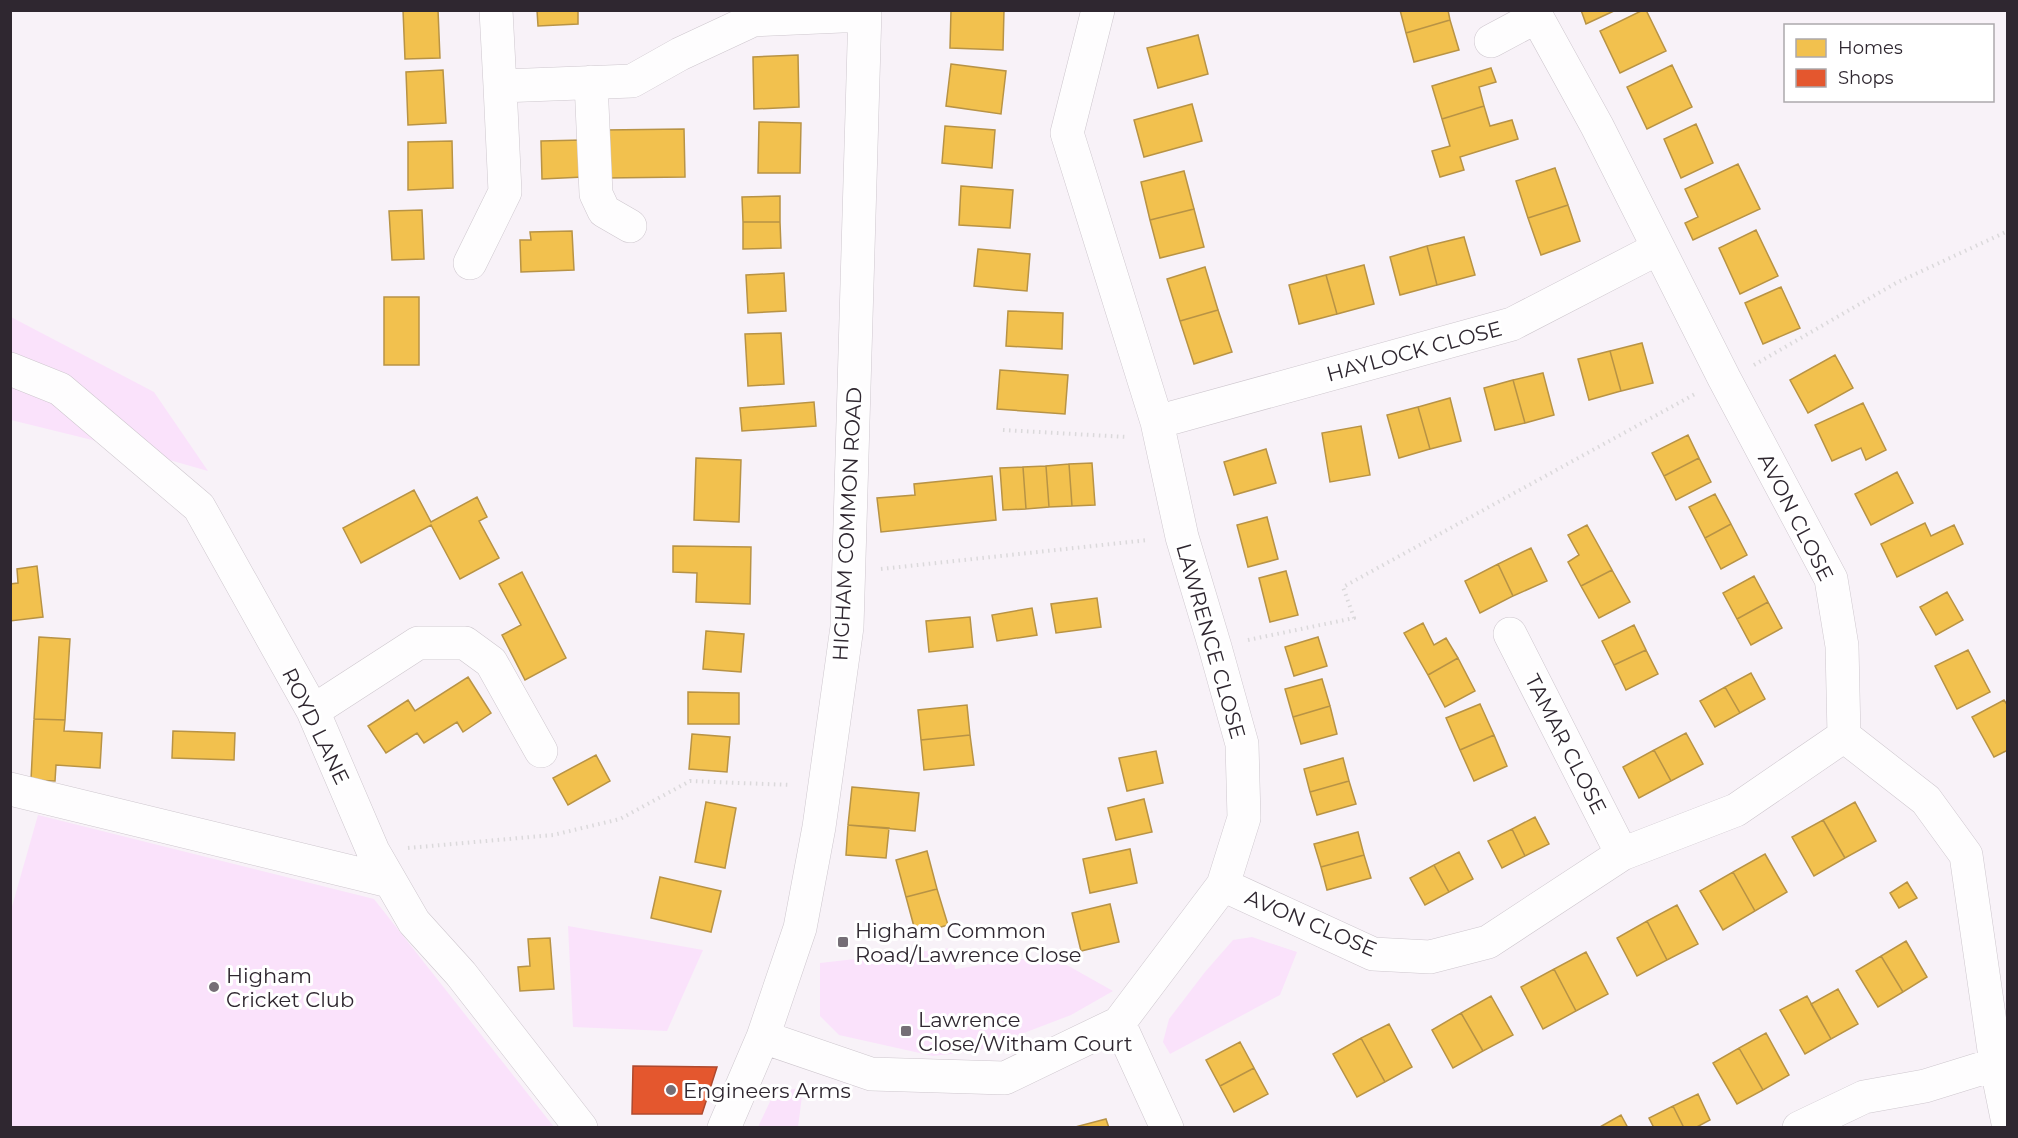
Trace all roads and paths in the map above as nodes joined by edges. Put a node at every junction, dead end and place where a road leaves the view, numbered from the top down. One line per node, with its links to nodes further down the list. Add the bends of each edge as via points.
1 (496, 10): 7 (street)
2 (1098, 10): 15 (street, LAWRENCE CLOSE, via 1067,133)
3 (865, 13): 6 (street, via 753,20 632,81); 17 (street, HIGHAM COMMON ROAD)
4 (1534, 14): 5 (street, AVON CLOSE); 10 (street, AVON CLOSE, via 1597,126)
5 (1491, 41)
6 (591, 82): 7 (street); 8 (street, via 596,194 604,211)
7 (501, 86): 11 (street, via 505,192)
8 (630, 226)
9 (2007, 231): 13 (path, via 1896,283)
10 (1657, 249): 13 (street, AVON CLOSE); 15 (street, HAYLOCK CLOSE, via 1512,324)
11 (470, 263)
12 (10, 369): 20 (street, ROYD LANE, via 60,389 199,507)
13 (1725, 380): 19 (path, via 1343,587 1354,618); 21 (street, AVON CLOSE, via 1831,579 1842,646)
14 (1003, 430): 15 (path)
15 (1159, 430): 16 (street, LAWRENCE CLOSE)
16 (1182, 537): 17 (path); 19 (street, LAWRENCE CLOSE)
17 (848, 573): 23 (street, HIGHAM COMMON ROAD, via 847,627)
18 (1510, 634): 26 (street, TAMAR CLOSE)
19 (1215, 647): 28 (street, LAWRENCE CLOSE, via 1242,744 1244,818)
20 (313, 711): 22 (street, via 418,644 465,644 491,662); 25 (street, ROYD LANE)
21 (1844, 736): 26 (street, AVON CLOSE, via 1736,810); 31 (street, via 1926,800 1966,855)
22 (541, 751)
23 (824, 786): 25 (path, via 690,781 620,819 553,836); 30 (street, HIGHAM COMMON ROAD, via 800,928)
24 (10, 789): 27 (street)
25 (373, 851): 27 (street, ROYD LANE)
26 (1622, 854): 28 (street, AVON CLOSE, via 1488,942 1430,957 1373,954)
27 (389, 881): 33 (street, ROYD LANE, via 414,922 461,974)
28 (1223, 885): 29 (street, LAWRENCE CLOSE)
29 (1119, 1023): 30 (street, LAWRENCE CLOSE, via 1005,1078 871,1074); 35 (street)
30 (763, 1037): 34 (street, HIGHAM COMMON ROAD)
31 (1996, 1064): 32 (street); 36 (street, via 1925,1086 1864,1097)
32 (2007, 1123)
33 (581, 1128)
34 (724, 1128)
35 (1167, 1128)
36 (1799, 1128)

